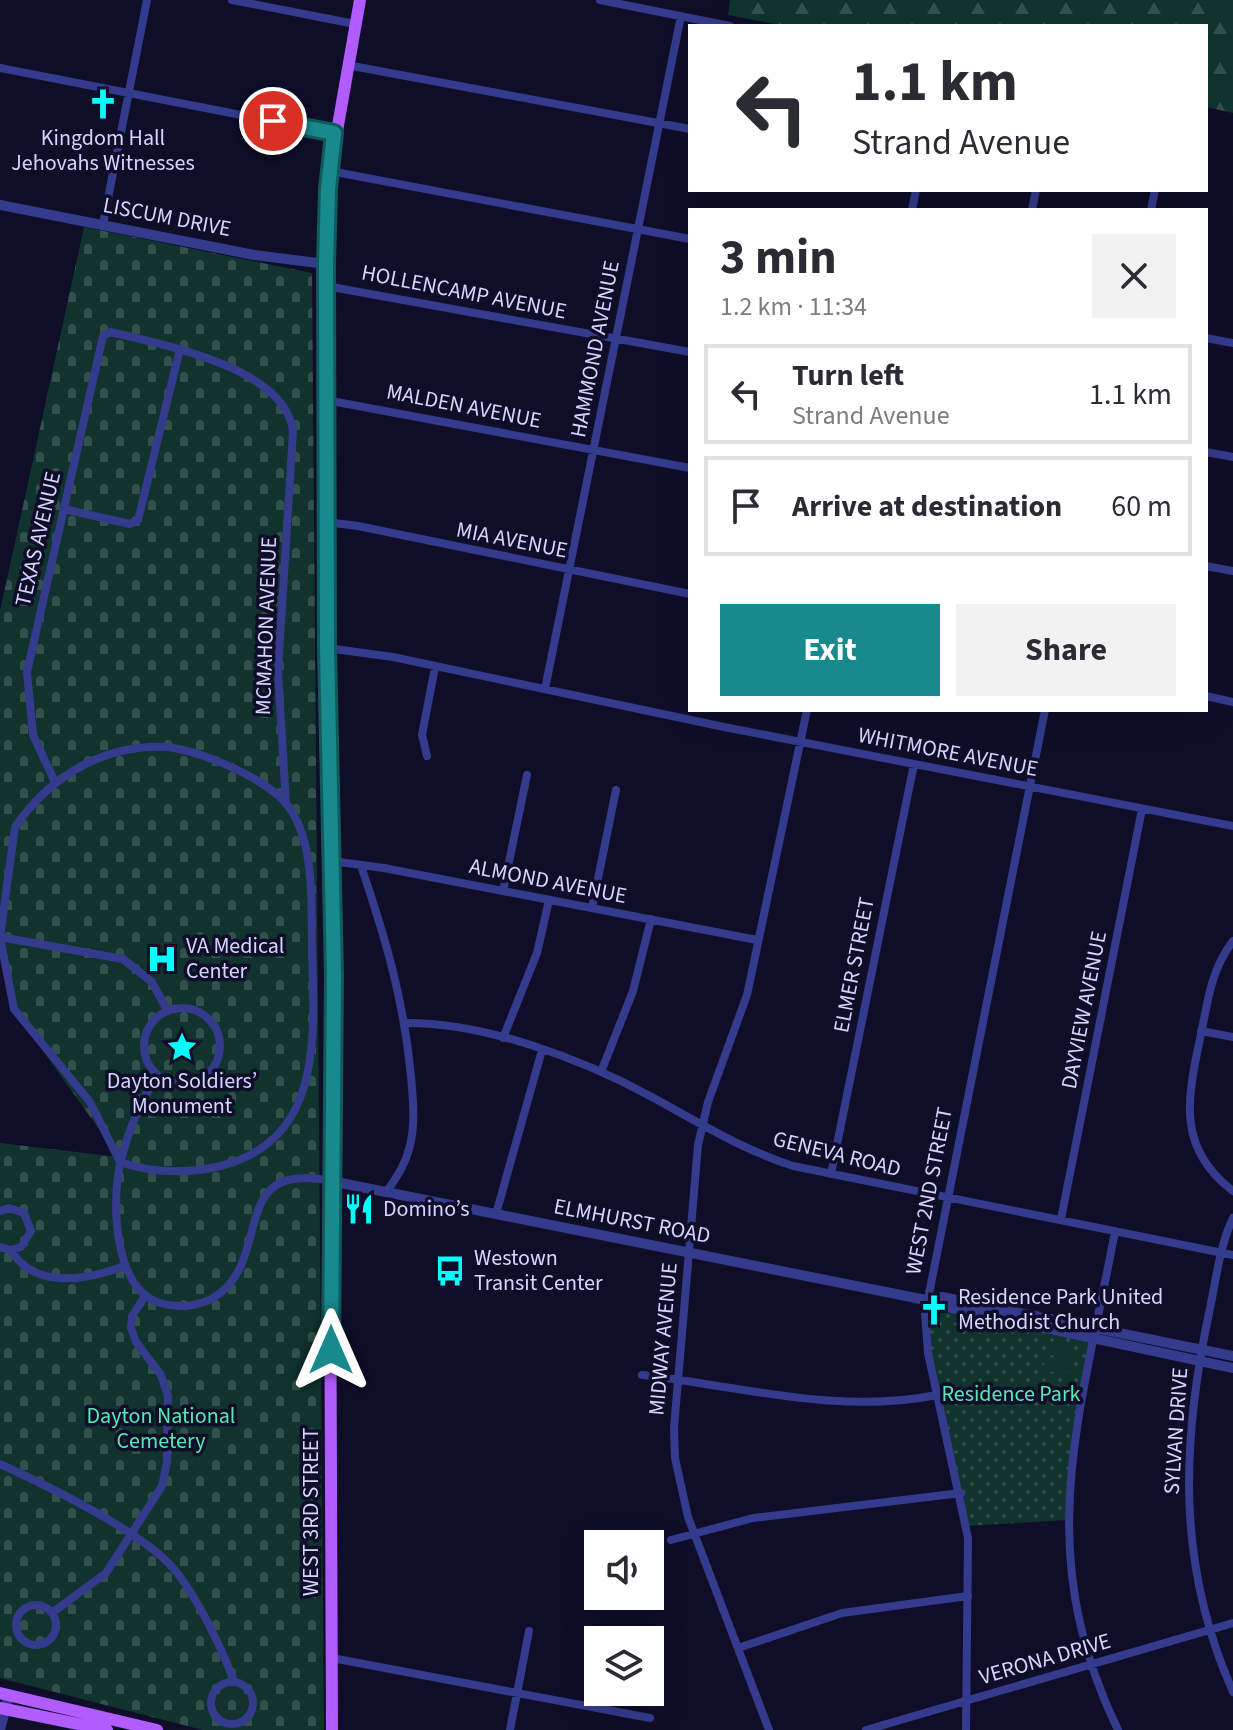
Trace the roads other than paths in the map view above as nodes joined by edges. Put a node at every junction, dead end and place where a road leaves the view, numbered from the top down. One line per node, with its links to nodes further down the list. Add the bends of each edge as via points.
1 (147, 0): 10 (street)
2 (232, 0): 6 (street)
3 (360, 0): 6 (main road, WEST 3RD STREET)
4 (600, 0): 5 (street)
5 (681, 16): 7 (street); 11 (street, HAMMOND AVENUE)
6 (355, 24): 8 (main road, WEST 3RD STREET)
7 (720, 24)
8 (347, 65): 11 (street); 13 (main road, WEST 3RD STREET)
9 (0, 68): 10 (street)
10 (129, 93): 13 (street); 16 (street)
11 (659, 124): 12 (street); 17 (street, HAMMOND AVENUE)
12 (688, 129)
13 (334, 133): 14 (main road, WEST 3RD STREET)
14 (330, 171): 17 (street); 19 (main road, WEST 3RD STREET)
15 (0, 205): 16 (street, LISCUM DRIVE)
16 (103, 224): 19 (street, LISCUM DRIVE)
17 (637, 229): 18 (street); 21 (street, HAMMOND AVENUE)
18 (688, 239)
19 (326, 264): 20 (main road, WEST 3RD STREET)
20 (326, 286): 21 (street, HOLLENCAMP AVENUE); 26 (main road, WEST 3RD STREET)
21 (615, 338): 25 (street, HOLLENCAMP AVENUE); 27 (street, HAMMOND AVENUE)
22 (1208, 338): 23 (street)
23 (1233, 343)
24 (180, 349): 31 (street, via 138,520 130,524); 31 (street, TEXAS AVENUE, via 111,332 103,336); 51 (street, MCMAHON AVENUE, via 254,380 277,396 291,417 278,671)
25 (688, 352)
26 (326, 400): 27 (street, MALDEN AVENUE); 32 (main road, WEST 3RD STREET)
27 (593, 449): 30 (street, MALDEN AVENUE); 34 (street, HAMMOND AVENUE)
28 (1208, 452): 29 (street)
29 (1233, 457)
30 (688, 468)
31 (64, 509): 48 (street, TEXAS AVENUE, via 30,650 27,689 36,746)
32 (326, 522): 34 (street, MIA AVENUE); 37 (main road, WEST 3RD STREET)
33 (1208, 566): 35 (street)
34 (569, 570): 36 (street, MIA AVENUE); 39 (street, HAMMOND AVENUE)
35 (1233, 571)
36 (688, 594)
37 (327, 648): 38 (street, WHITMORE AVENUE); 54 (main road, WEST 3RD STREET)
38 (435, 667): 39 (street, WHITMORE AVENUE); 45 (street, via 422,730)
39 (545, 689): 44 (street, WHITMORE AVENUE)
40 (1208, 696): 41 (street)
41 (1233, 702)
42 (807, 712): 44 (street, MIDWAY AVENUE)
43 (1045, 712): 49 (street, WEST 2ND STREET)
44 (800, 741): 46 (street, WHITMORE AVENUE); 61 (street, MIDWAY AVENUE)
45 (427, 756)
46 (914, 764): 49 (street, WHITMORE AVENUE); 73 (street, ELMER STREET)
47 (527, 775): 56 (street)
48 (55, 782): 51 (street, via 107,754 168,747 217,761); 60 (street, via 15,827)
49 (1029, 787): 52 (street, WHITMORE AVENUE); 77 (street, WEST 2ND STREET)
50 (616, 790): 58 (street)
51 (286, 804): 72 (street, MCMAHON AVENUE, via 304,850 311,903 312,1027 302,1096 275,1140 235,1162 180,1172)
52 (1142, 809): 53 (street, WHITMORE AVENUE); 81 (street, DAYVIEW AVENUE)
53 (1233, 826)
54 (332, 861): 55 (street, ALMOND AVENUE); 74 (main road, WEST 3RD STREET)
55 (361, 866): 56 (street, ALMOND AVENUE); 64 (street, via 391,952)
56 (503, 891): 57 (street, ALMOND AVENUE)
57 (549, 900): 58 (street, ALMOND AVENUE); 67 (street, via 537,953)
58 (592, 908): 59 (street, ALMOND AVENUE)
59 (651, 919): 61 (street, ALMOND AVENUE); 69 (street, via 633,991)
60 (0, 937): 63 (street, via 129,962 152,982); 72 (street, via 15,1012 90,1102)
61 (757, 940): 71 (street, MIDWAY AVENUE, via 743,1010)
62 (1233, 941): 65 (street, via 1213,974)
63 (167, 1010): 70 (street, via 154,1021 145,1042); 70 (street, via 204,1015 219,1034 220,1053 211,1071 197,1081 176,1083)
64 (405, 1023): 67 (street, GENEVA ROAD); 76 (street, via 412,1137)
65 (1201, 1031): 66 (street); 75 (street, via 1189,1093 1190,1126 1207,1166)
66 (1233, 1037)
67 (503, 1038): 68 (street, GENEVA ROAD)
68 (542, 1050): 69 (street, GENEVA ROAD); 79 (street)
69 (601, 1072): 71 (street, GENEVA ROAD)
70 (157, 1076): 72 (street)
71 (702, 1126): 73 (street, GENEVA ROAD, via 760,1154); 85 (street, MIDWAY AVENUE)
72 (120, 1162): 88 (street)
73 (831, 1174): 77 (street, GENEVA ROAD)
74 (331, 1181): 76 (street, ELMHURST ROAD); 89 (street, via 289,1179 265,1193 241,1266 219,1294 186,1306); 110 (main road, WEST 3RD STREET)
75 (1233, 1191)
76 (386, 1193): 79 (street, ELMHURST ROAD)
77 (946, 1198): 81 (street, GENEVA ROAD); 90 (street, WEST 2ND STREET)
78 (0, 1211): 84 (street, via 19,1210 31,1226 25,1244)
79 (496, 1214): 85 (street, ELMHURST ROAD)
80 (1233, 1218): 86 (street, SYLVAN DRIVE)
81 (1061, 1219): 82 (street, GENEVA ROAD)
82 (1115, 1231): 86 (street, GENEVA ROAD); 91 (street)
83 (0, 1247): 84 (street)
84 (11, 1250): 88 (street, via 24,1267 63,1278)
85 (688, 1253): 90 (street, ELMHURST ROAD); 97 (street, MIDWAY AVENUE)
86 (1222, 1253): 87 (street, GENEVA ROAD); 92 (street, SYLVAN DRIVE)
87 (1233, 1255)
88 (124, 1266): 89 (street)
89 (145, 1296): 102 (street, via 131,1328 166,1388 167,1462 162,1486)
90 (926, 1300): 91 (street, ELMHURST ROAD, via 942,1297); 98 (street, WEST 2ND STREET, via 925,1335)
91 (1096, 1333): 92 (street, ELMHURST ROAD); 94 (street, ELMHURST ROAD); 111 (street, via 1070,1466 1066,1520 1072,1592)
92 (1201, 1349): 93 (street, ELMHURST ROAD); 94 (street, SYLVAN DRIVE)
93 (1233, 1356)
94 (1199, 1361): 95 (street, ELMHURST ROAD); 107 (street, SYLVAN DRIVE, via 1189,1425 1187,1498 1194,1563)
95 (1233, 1368)
96 (642, 1375): 97 (street)
97 (678, 1379): 98 (street, via 852,1404); 101 (street, MIDWAY AVENUE, via 675,1458)
98 (937, 1395): 100 (street, WEST 2ND STREET)
99 (0, 1464): 102 (street)
100 (961, 1493): 101 (street, via 753,1518); 104 (street, WEST 2ND STREET)
101 (694, 1533): 103 (street); 109 (street, MIDWAY AVENUE)
102 (132, 1534): 105 (street, via 106,1573); 112 (street, via 177,1572)
103 (671, 1540)
104 (968, 1596): 109 (street, via 842,1613); 116 (street, WEST 2ND STREET)
105 (52, 1613): 105 (street, via 55,1631 48,1641 29,1644 19,1635 18,1616 28,1606 41,1605)
106 (1233, 1623): 107 (street, VERONA DRIVE)
107 (1211, 1630): 111 (street, VERONA DRIVE); 113 (street, SYLVAN DRIVE)
108 (529, 1631): 114 (street)
109 (738, 1648): 124 (street, MIDWAY AVENUE)
110 (332, 1658): 114 (street); 122 (main road, WEST 3RD STREET)
111 (1090, 1665): 116 (street, VERONA DRIVE); 127 (street)
112 (234, 1681): 112 (street, via 250,1691 253,1705 241,1722 227,1724 215,1716 212,1696 220,1685)
113 (1233, 1692)
114 (517, 1693): 118 (street); 123 (street)
115 (5, 1694): 117 (street); 121 (main road)
116 (967, 1700): 125 (street, VERONA DRIVE); 126 (street, WEST 2ND STREET)
117 (3, 1709): 119 (street); 120 (main road)
118 (650, 1718)
119 (0, 1730)
120 (107, 1730)
121 (157, 1730)
122 (332, 1730)
123 (510, 1730)
124 (769, 1730)
125 (866, 1730)
126 (966, 1730)
127 (1118, 1730)

